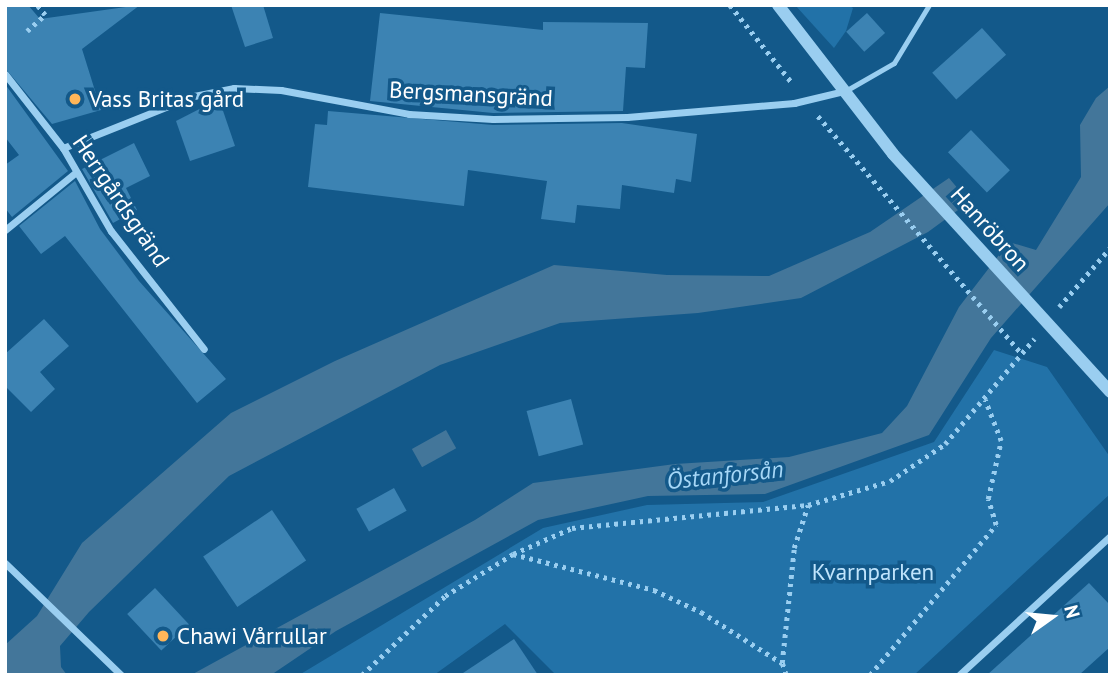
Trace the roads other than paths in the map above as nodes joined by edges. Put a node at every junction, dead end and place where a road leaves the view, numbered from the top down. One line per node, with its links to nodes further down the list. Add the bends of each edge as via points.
1 (778, 5): 4 (street, Hanröbron)
2 (929, 5): 4 (lane, via 894,63)
3 (5, 74): 5 (street, Herrgårdsgränd)
4 (847, 90): 5 (street, Bergsmansgränd, via 794,103 627,117 519,119 409,114 281,90 234,88 194,96); 9 (street, Hanröbron, via 922,185)
5 (63, 148): 6 (street, Herrgårdsgränd)
6 (76, 172): 7 (street); 8 (street, Herrgårdsgränd, via 111,231)
7 (5, 230)
8 (204, 349)
9 (1110, 392)
10 (1110, 536): 13 (street)
11 (5, 563): 12 (street)
12 (121, 675)
13 (959, 675)

